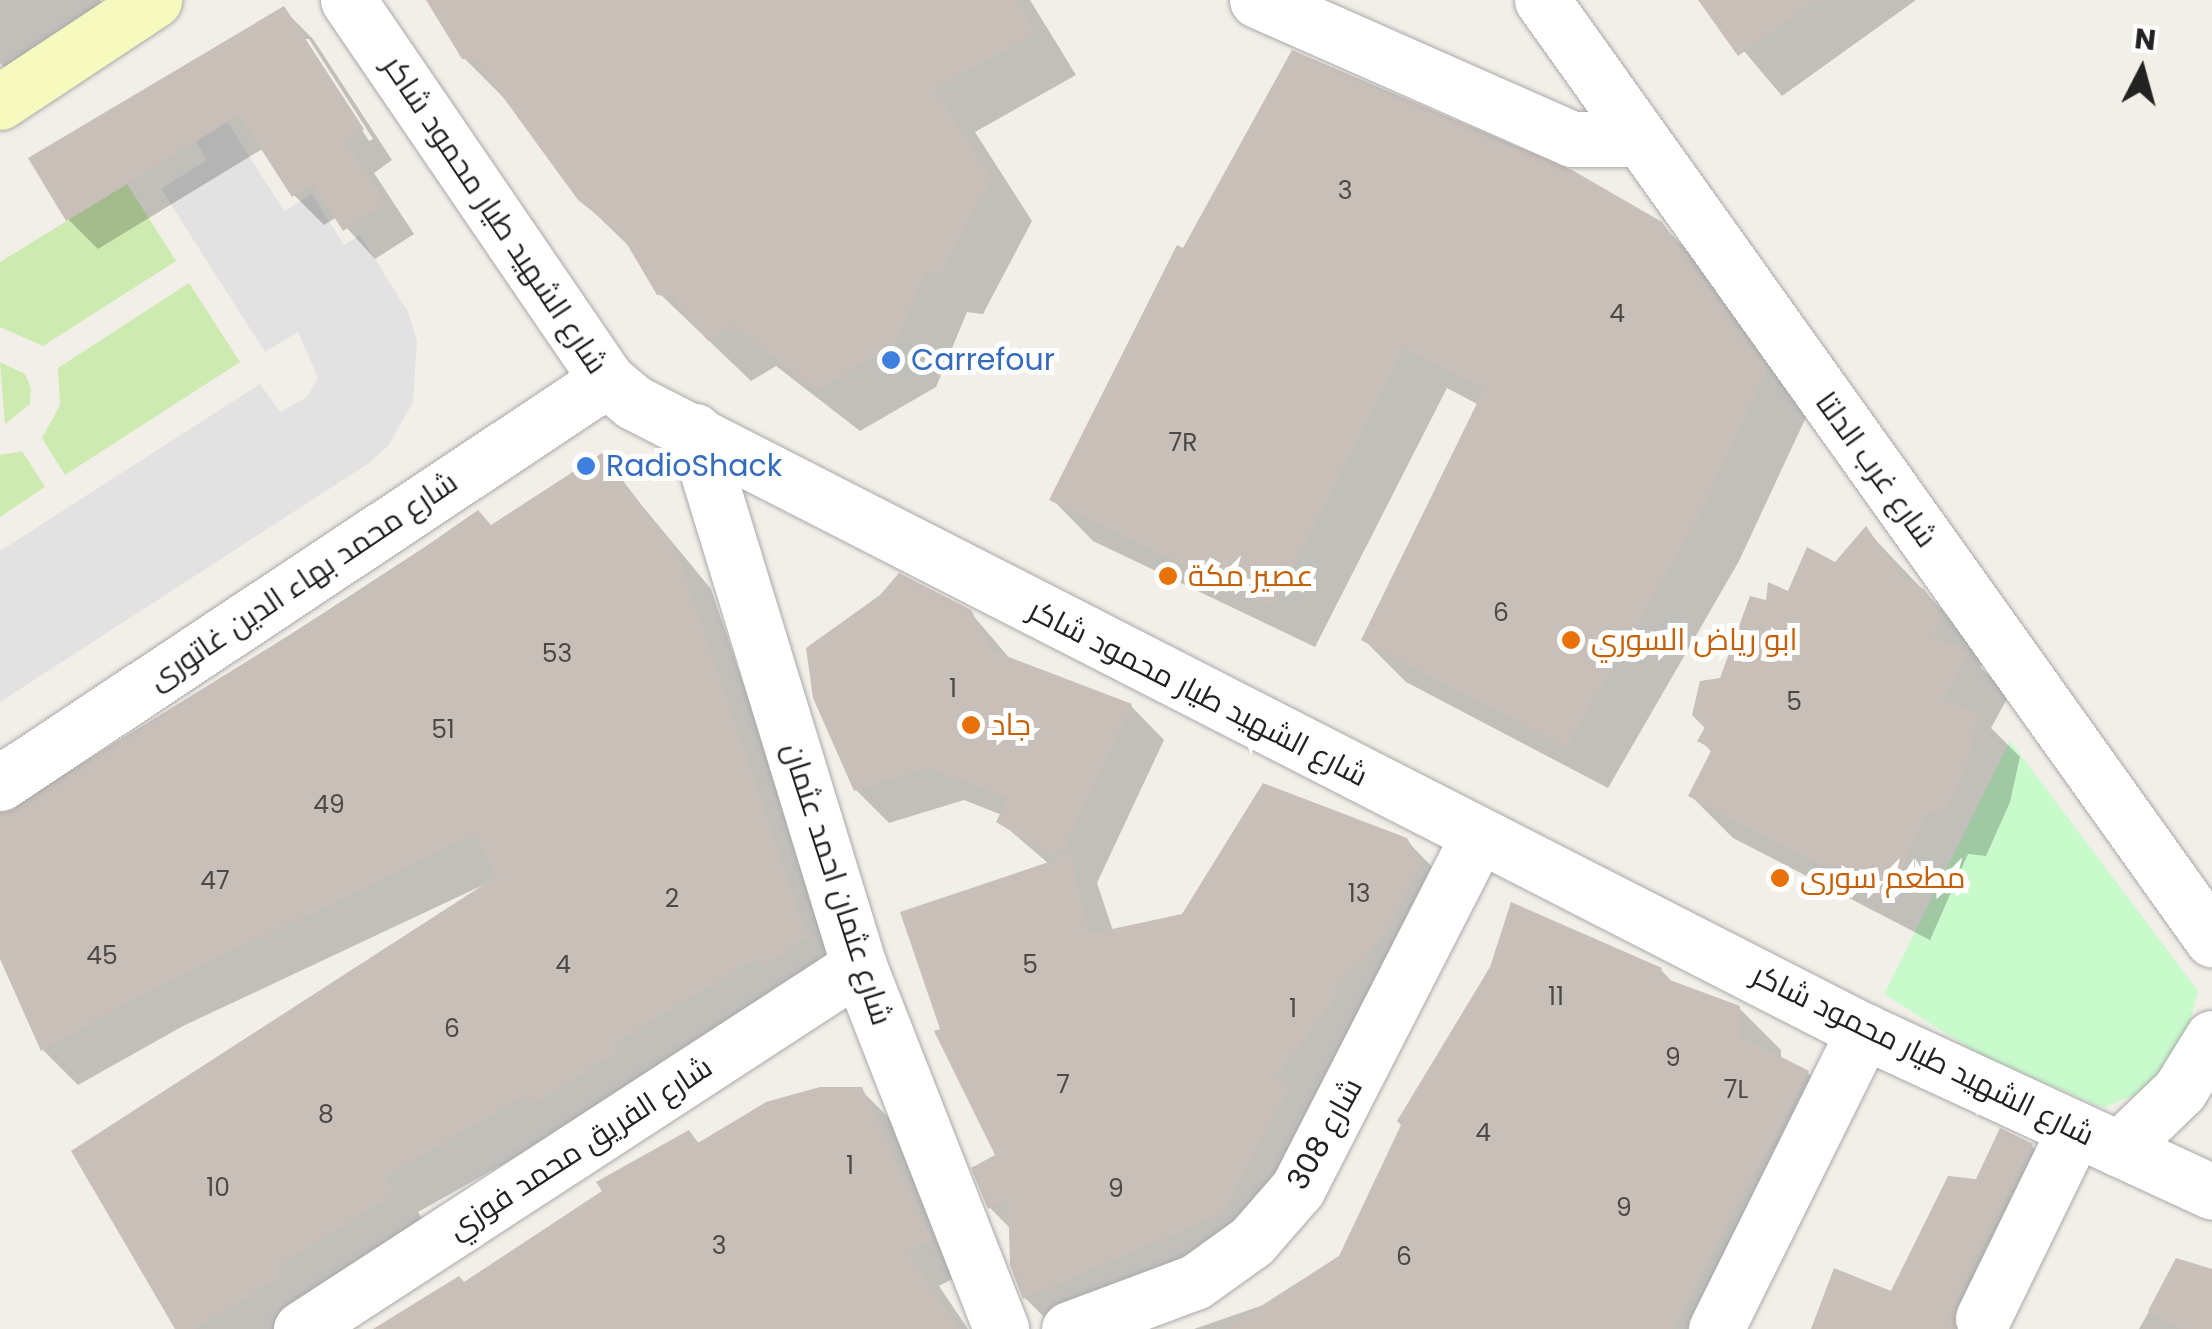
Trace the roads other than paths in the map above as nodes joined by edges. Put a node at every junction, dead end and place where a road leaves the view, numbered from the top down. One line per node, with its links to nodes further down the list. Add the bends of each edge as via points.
1 (154, 0): 5 (main road)
2 (348, 0): 7 (street, شارع الشهيد طيار محمود شاكر)
3 (1257, 0): 6 (street, via 1572,139)
4 (1542, 0): 6 (street, شارع غرب الدلتا)
5 (0, 102)
6 (1641, 139): 11 (street, شارع غرب الدلتا)
7 (607, 380): 8 (street, شارع الشهيد طيار محمود شاكر, via 633,402); 9 (street, شارع محمد بهاء الدين غاتورى)
8 (695, 431): 10 (street, شارع الشهيد طيار محمود شاكر); 12 (street, شارع عثمان احمد عثمان)
9 (0, 783)
10 (1478, 836): 13 (street, شارع الشهيد طيار محمود شاكر); 20 (street, شارع 308, via 1298,1188 1252,1241 1195,1282)
11 (2212, 939)
12 (859, 966): 18 (street, شارع الفريق محمد فوزي); 19 (street, شارع عثمان احمد عثمان)
13 (1864, 1031): 15 (street, شارع الشهيد طيار محمود شاكر); 21 (street)
14 (2212, 1038): 15 (street, via 2180,1090)
15 (2097, 1139): 16 (street, شارع الشهيد طيار محمود شاكر); 17 (street)
16 (2212, 1192)
17 (1983, 1318)
18 (302, 1329)
19 (1001, 1329)
20 (1069, 1329)
21 (1716, 1329)

